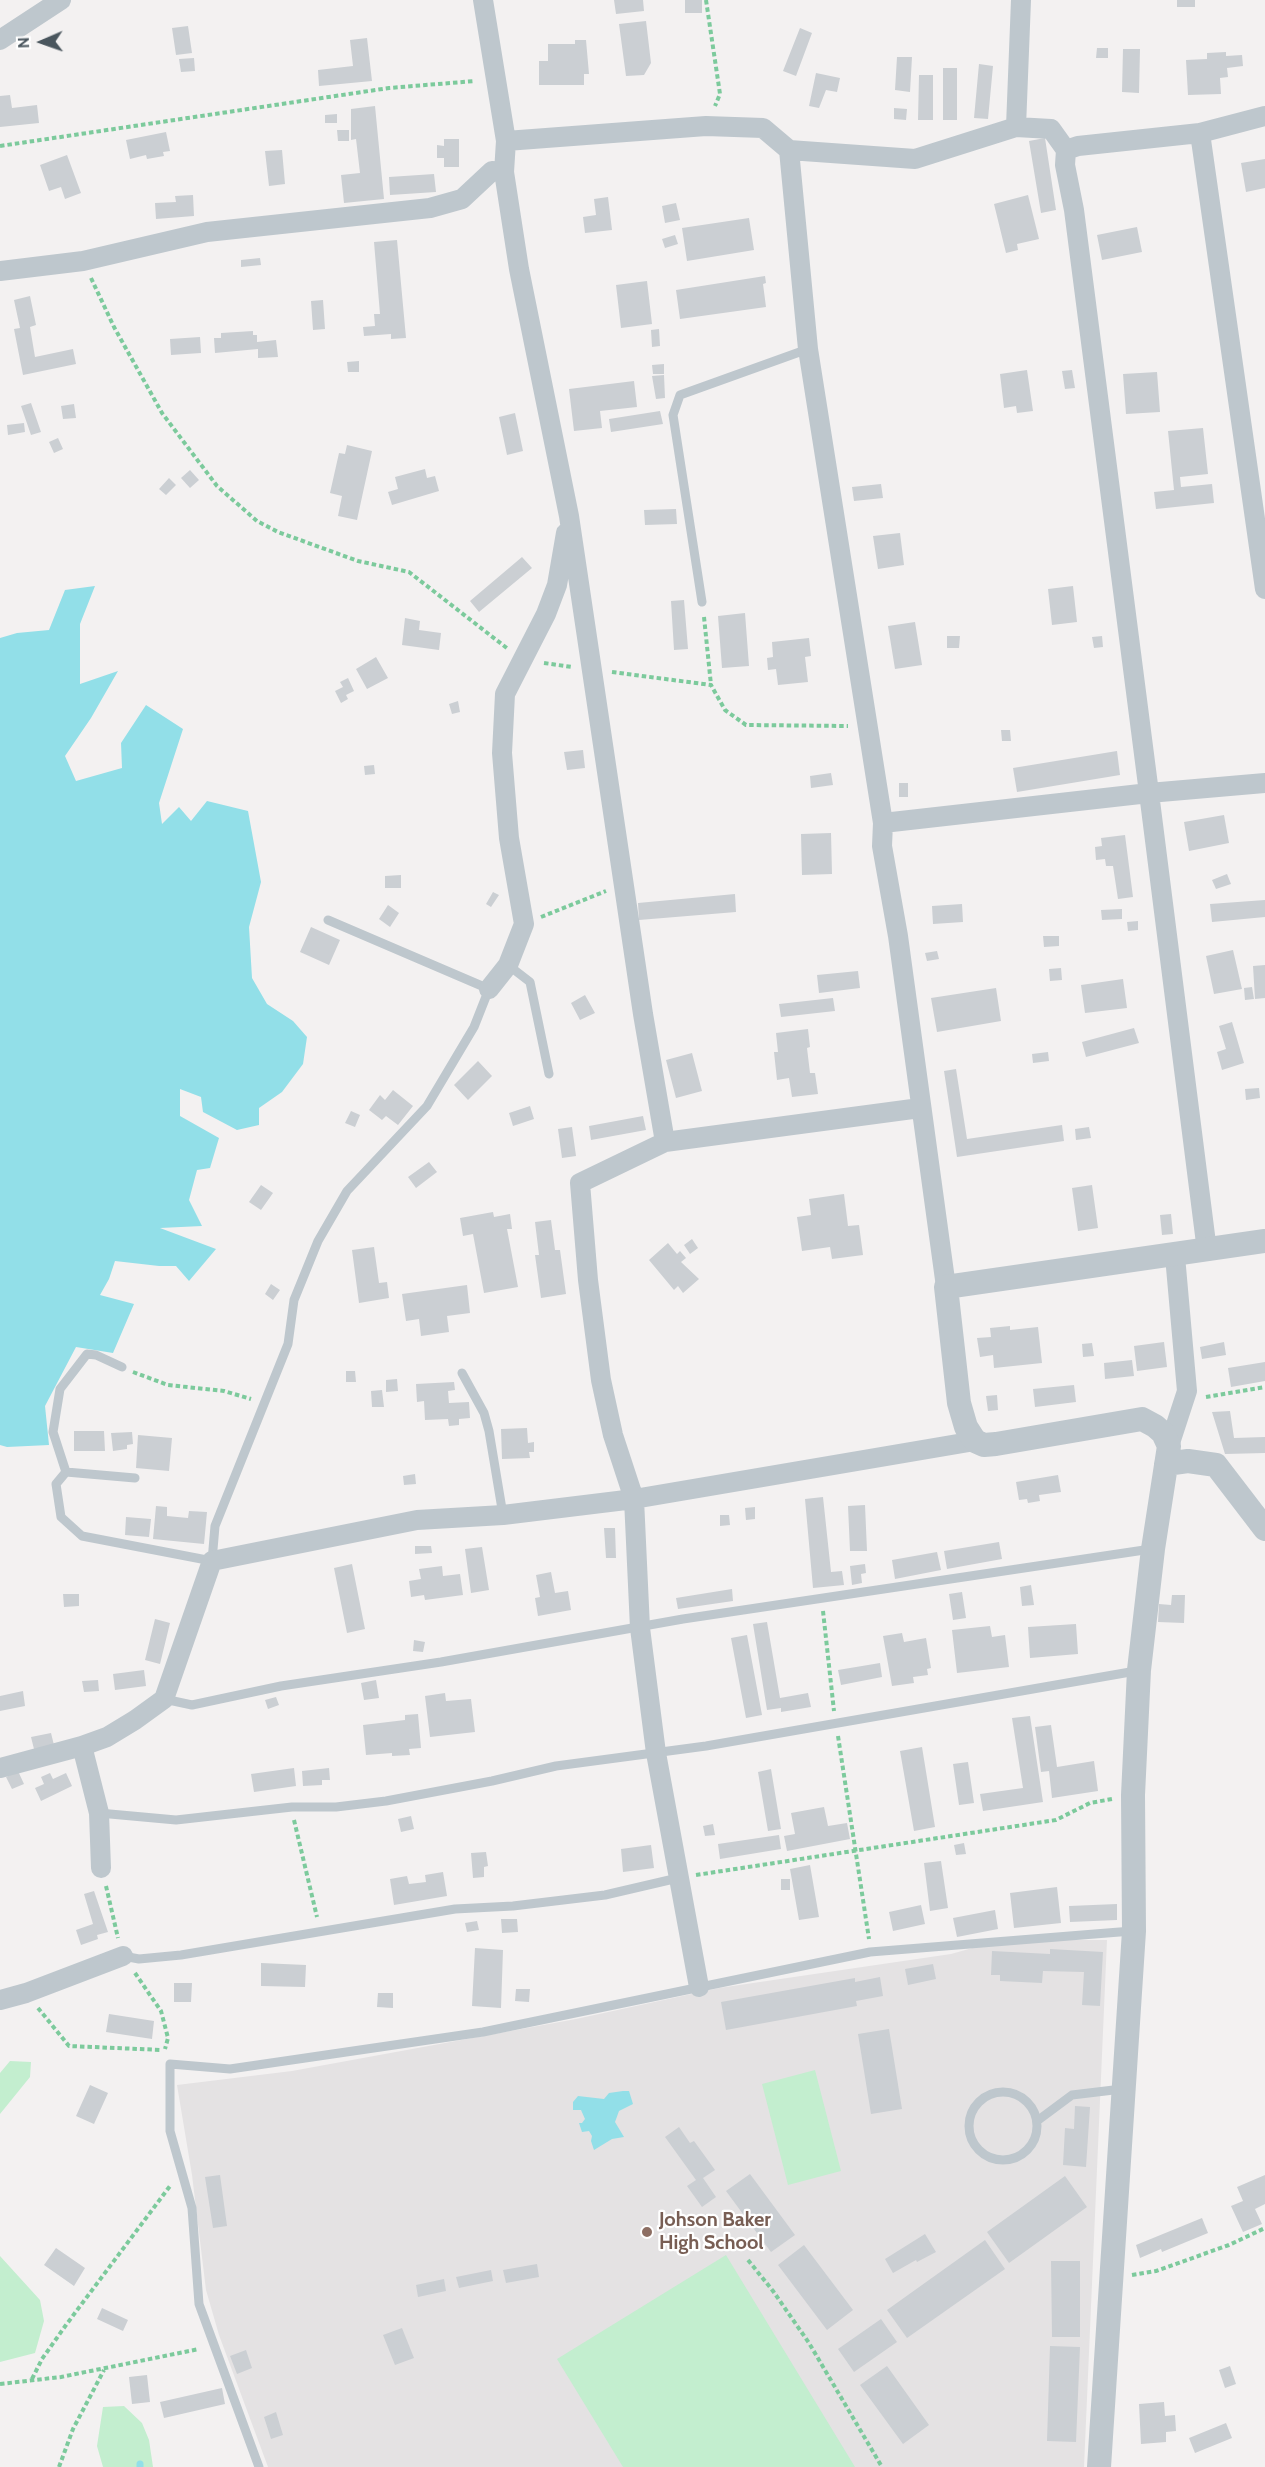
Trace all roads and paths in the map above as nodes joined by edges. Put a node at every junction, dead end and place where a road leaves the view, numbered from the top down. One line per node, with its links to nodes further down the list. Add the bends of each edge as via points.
1 (61, 0): 5 (street)
2 (483, 0): 6 (street)
3 (706, 0): 8 (path, via 720,94)
4 (1021, 0): 9 (street)
5 (0, 40)
6 (494, 80): 11 (street); 12 (path, via 389,88)
7 (1265, 116): 10 (street)
8 (706, 126): 11 (street); 13 (street, via 763,128)
9 (1016, 127): 13 (street, via 915,159); 14 (street, via 1051,129)
10 (1200, 133): 14 (street); 20 (street)
11 (506, 141): 15 (street)
12 (0, 146)
13 (789, 150): 18 (street)
14 (1066, 150): 27 (street)
15 (504, 172): 16 (street, via 492,171 462,199 430,208 207,232); 19 (street, via 519,269)
16 (83, 261): 17 (street); 22 (path, via 162,413 217,486 257,521 278,532 358,561 409,572)
17 (0, 271)
18 (808, 349): 21 (lane, via 680,395 673,415); 25 (street)
19 (569, 516): 22 (street, via 557,585); 23 (street)
20 (1265, 588)
21 (702, 602): 24 (path)
22 (521, 660): 23 (path); 31 (street, via 506,694 502,753 509,838)
23 (593, 669): 24 (path); 29 (street)
24 (711, 685): 25 (path, via 725,710 746,725 844,725)
25 (869, 732): 28 (street)
26 (1265, 783): 27 (street)
27 (1149, 793): 28 (street); 38 (street)
28 (883, 823): 35 (street, via 882,846)
29 (624, 884): 31 (path); 36 (street)
30 (328, 920): 33 (lane)
31 (524, 924): 32 (street)
32 (508, 965): 33 (street); 34 (lane, via 530,982)
33 (489, 989): 45 (lane, via 474,1027 427,1106 347,1191 318,1241 294,1300 288,1344)
34 (549, 1074)
35 (920, 1108): 36 (street); 40 (street)
36 (664, 1142): 50 (street, via 580,1183 601,1380 613,1435)
37 (1265, 1241): 38 (street)
38 (1207, 1251): 39 (street)
39 (1175, 1256): 40 (street); 44 (street, via 1187,1391)
40 (946, 1287): 46 (street, via 959,1403)
41 (122, 1367): 45 (path, via 168,1385 224,1391); 48 (lane, via 96,1354 87,1354 60,1389 53,1432)
42 (462, 1373): 51 (lane, via 484,1413)
43 (1265, 1388): 44 (path)
44 (1184, 1400): 47 (street)
45 (264, 1402): 54 (lane, via 215,1526)
46 (975, 1441): 47 (street, via 996,1444 1142,1419 1163,1434); 50 (street)
47 (1168, 1455): 52 (street, via 1216,1465); 53 (street)
48 (66, 1472): 49 (lane); 54 (lane, via 56,1485 62,1517 82,1536)
49 (135, 1478)
50 (634, 1499): 51 (street); 56 (street)
51 (502, 1515): 54 (street, via 417,1520)
52 (1265, 1529)
53 (1153, 1549): 55 (lane); 57 (street)
54 (212, 1561): 58 (street)
55 (821, 1599): 56 (lane); 59 (path)
56 (640, 1628): 58 (lane, via 281,1686 192,1705); 61 (street)
57 (1139, 1670): 59 (lane); 63 (street)
58 (164, 1699): 60 (street, via 107,1737)
59 (836, 1723): 61 (lane); 66 (path)
60 (82, 1746): 62 (street); 65 (street)
61 (656, 1753): 64 (lane, via 556,1766 386,1801); 68 (street)
62 (0, 1768)
63 (1133, 1795): 66 (path, via 1090,1803 1056,1820); 69 (street)
64 (292, 1807): 65 (lane, via 176,1820); 70 (path)
65 (99, 1813): 67 (street)
66 (856, 1850): 68 (path); 71 (path)
67 (101, 1868): 72 (path)
68 (678, 1878): 70 (lane, via 605,1895 455,1909); 73 (street)
69 (1134, 1931): 71 (lane); 78 (street)
70 (321, 1933): 72 (lane, via 181,1955 139,1959)
71 (870, 1952): 73 (lane)
72 (123, 1956): 74 (street); 76 (path, via 161,2010 168,2038)
73 (699, 1987): 77 (lane, via 483,2032 230,2069)
74 (26, 1993): 75 (street); 76 (path, via 69,2046)
75 (0, 2000)
76 (165, 2051): 77 (path)
77 (170, 2064): 80 (lane, via 170,2131)
78 (1125, 2089): 79 (lane, via 1072,2095); 83 (street)
79 (1037, 2121): 79 (lane, via 1027,2102 1007,2092 985,2098 969,2126 976,2147 985,2155 1006,2161 1026,2152 1037,2133)
80 (183, 2176): 84 (lane, via 192,2208 199,2304); 86 (path, via 172,2183 72,2316)
81 (1265, 2228): 83 (path, via 1156,2271)
82 (748, 2260): 90 (path, via 809,2343)
83 (1110, 2278): 91 (street)
84 (215, 2346): 85 (path); 89 (lane)
85 (104, 2369): 86 (path); 88 (path)
86 (32, 2379): 87 (path)
87 (0, 2384)
88 (58, 2467)
89 (259, 2467)
90 (882, 2467)
91 (1099, 2467)

